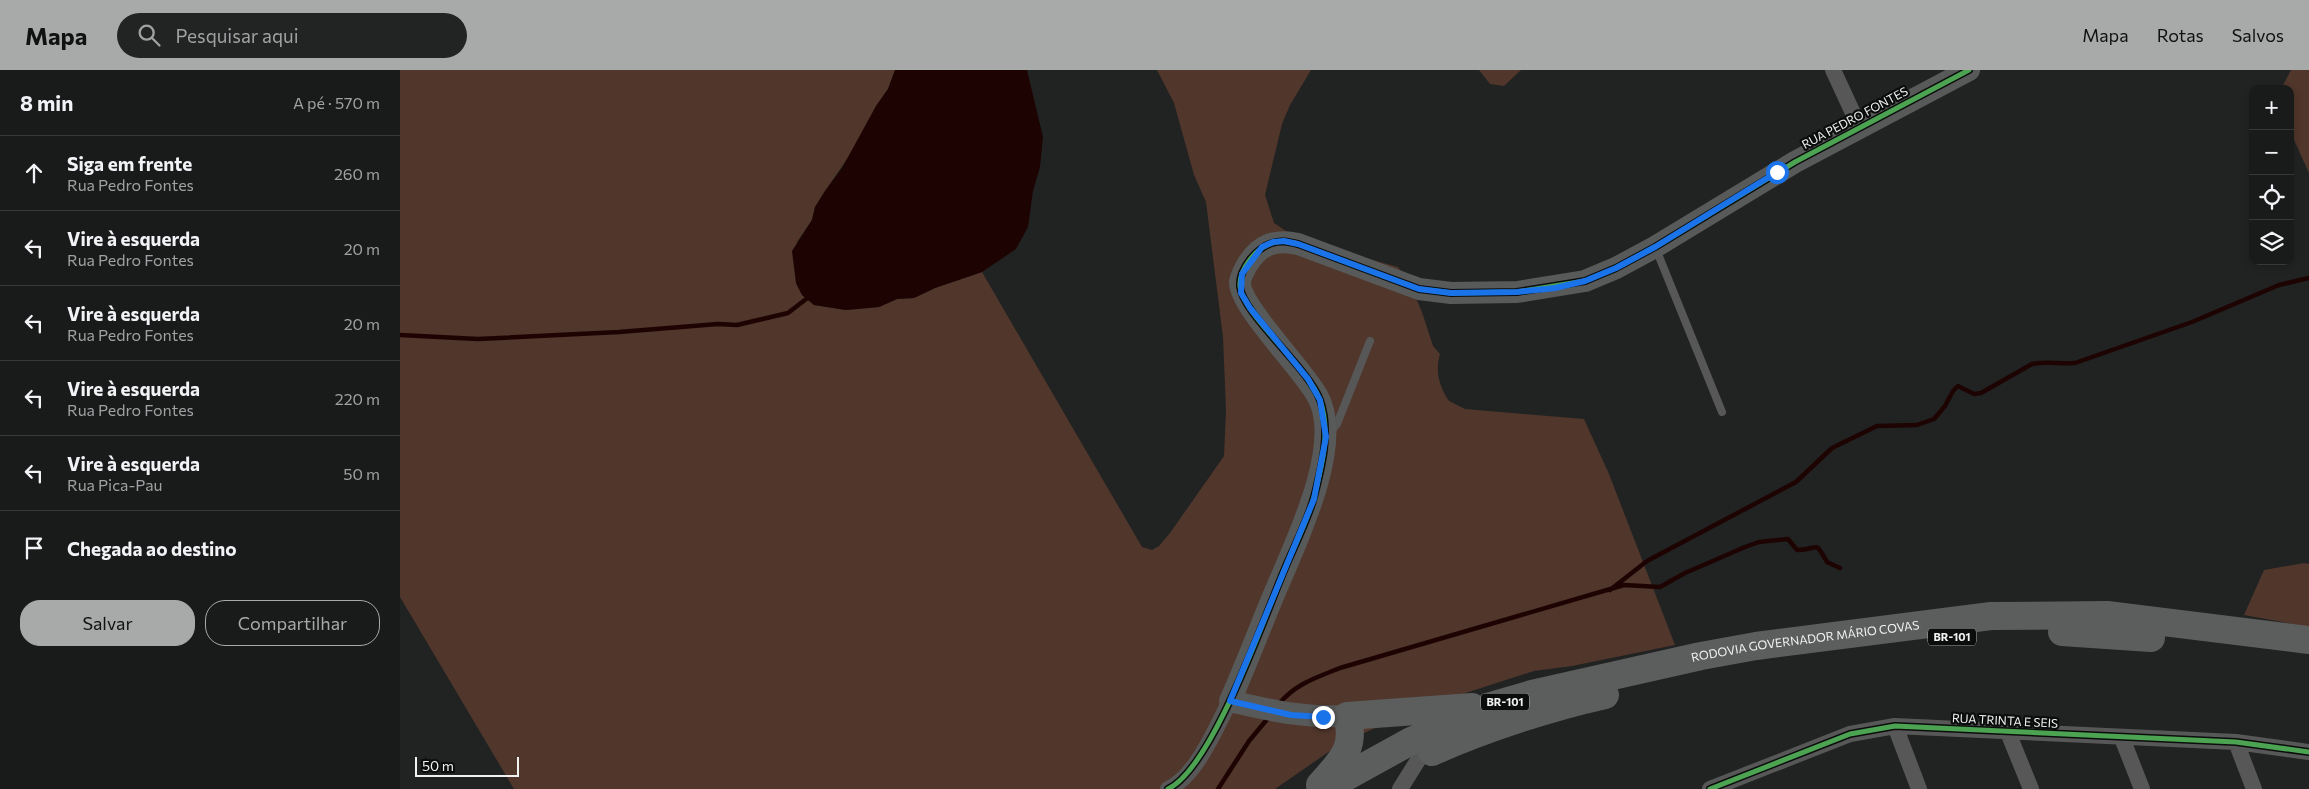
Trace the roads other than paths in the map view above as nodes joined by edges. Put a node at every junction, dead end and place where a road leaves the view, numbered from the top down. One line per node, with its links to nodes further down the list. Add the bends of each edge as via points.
1 (1833, 70): 3 (street)
2 (1970, 70): 3 (street, RUA PEDRO FONTES)
3 (1859, 126): 4 (street, RUA PEDRO FONTES)
4 (1655, 247): 6 (lane); 7 (street, RUA PEDRO FONTES, via 1585,281 1517,292 1451,293 1419,289 1298,244 1284,241 1262,247 1242,274 1241,293 1308,379 1320,400)
5 (1370, 341): 7 (lane, via 1337,424)
6 (1722, 412)
7 (1326, 437): 10 (street, RUA PEDRO FONTES, via 1314,499)
8 (2309, 640): 11 (highway, RODOVIA GOVERNADOR MÁRIO COVAS / BR-101, via 2107,615 1991,616 1756,646 1532,694)
9 (2309, 658): 18 (highway, RODOVIA GOVERNADOR MÁRIO COVAS / BR-101, via 2153,638 2063,632 1989,633 1871,644 1749,665 1598,697 1452,743)
10 (1230, 701): 12 (street, via 1306,717); 19 (street, RUA PEDRO FONTES, via 1197,761 1186,776)
11 (1491, 706): 12 (highway); 21 (highway, RODOVIA GOVERNADOR MÁRIO COVAS / BR-101, via 1411,741)
12 (1347, 716): 20 (highway, via 1352,730 1350,744)
13 (1895, 726): 14 (street, RUA TRINTA E SEIS); 24 (street, RUA TRINTA E SEIS, via 1850,734); 25 (street)
14 (2007, 730): 15 (street, RUA TRINTA E SEIS); 26 (street)
15 (2122, 738): 16 (street, RUA TRINTA E SEIS); 27 (street)
16 (2236, 742): 17 (street, RUA TRINTA E SEIS); 28 (street)
17 (2309, 752)
18 (1420, 757): 22 (highway, RODOVIA GOVERNADOR MÁRIO COVAS / BR-101); 23 (street)
19 (1168, 789)
20 (1316, 789)
21 (1324, 789)
22 (1355, 789)
23 (1400, 789)
24 (1710, 789)
25 (1919, 789)
26 (2031, 789)
27 (2142, 789)
28 (2254, 789)

